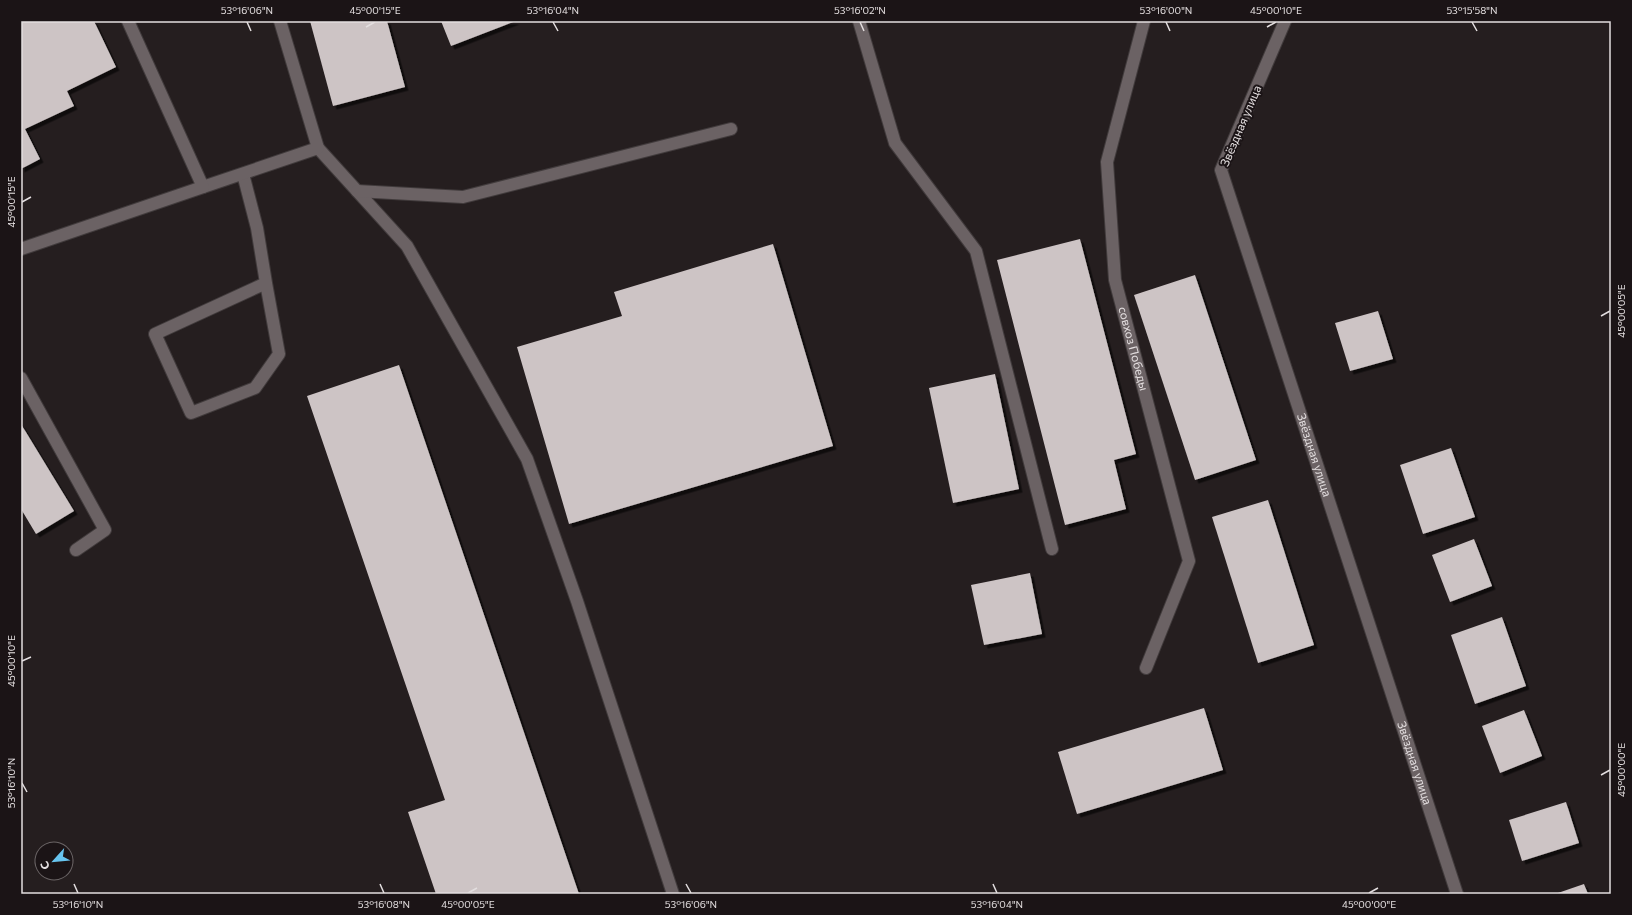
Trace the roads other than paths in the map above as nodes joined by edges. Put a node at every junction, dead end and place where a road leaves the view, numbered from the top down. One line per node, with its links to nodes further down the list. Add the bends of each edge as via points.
1 (128, 21): 9 (street)
2 (280, 21): 7 (street)
3 (859, 21): 14 (street, via 895,143 976,251)
4 (1144, 21): 16 (street, совхоз Победы, via 1107,162 1115,280 1189,561)
5 (1285, 21): 18 (street, Звёздная улица, via 1221,170)
6 (731, 129): 10 (street, via 462,197)
7 (318, 148): 8 (street); 10 (street)
8 (243, 174): 9 (street); 12 (street, via 257,228)
9 (203, 187): 11 (street)
10 (358, 191): 17 (street, via 408,246 527,459 577,601)
11 (21, 249)
12 (266, 283): 12 (street, via 154,334 191,413 255,388 279,354)
13 (21, 378): 15 (street, via 105,530)
14 (1052, 549)
15 (76, 550)
16 (1146, 668)
17 (673, 894)
18 (1457, 894)

